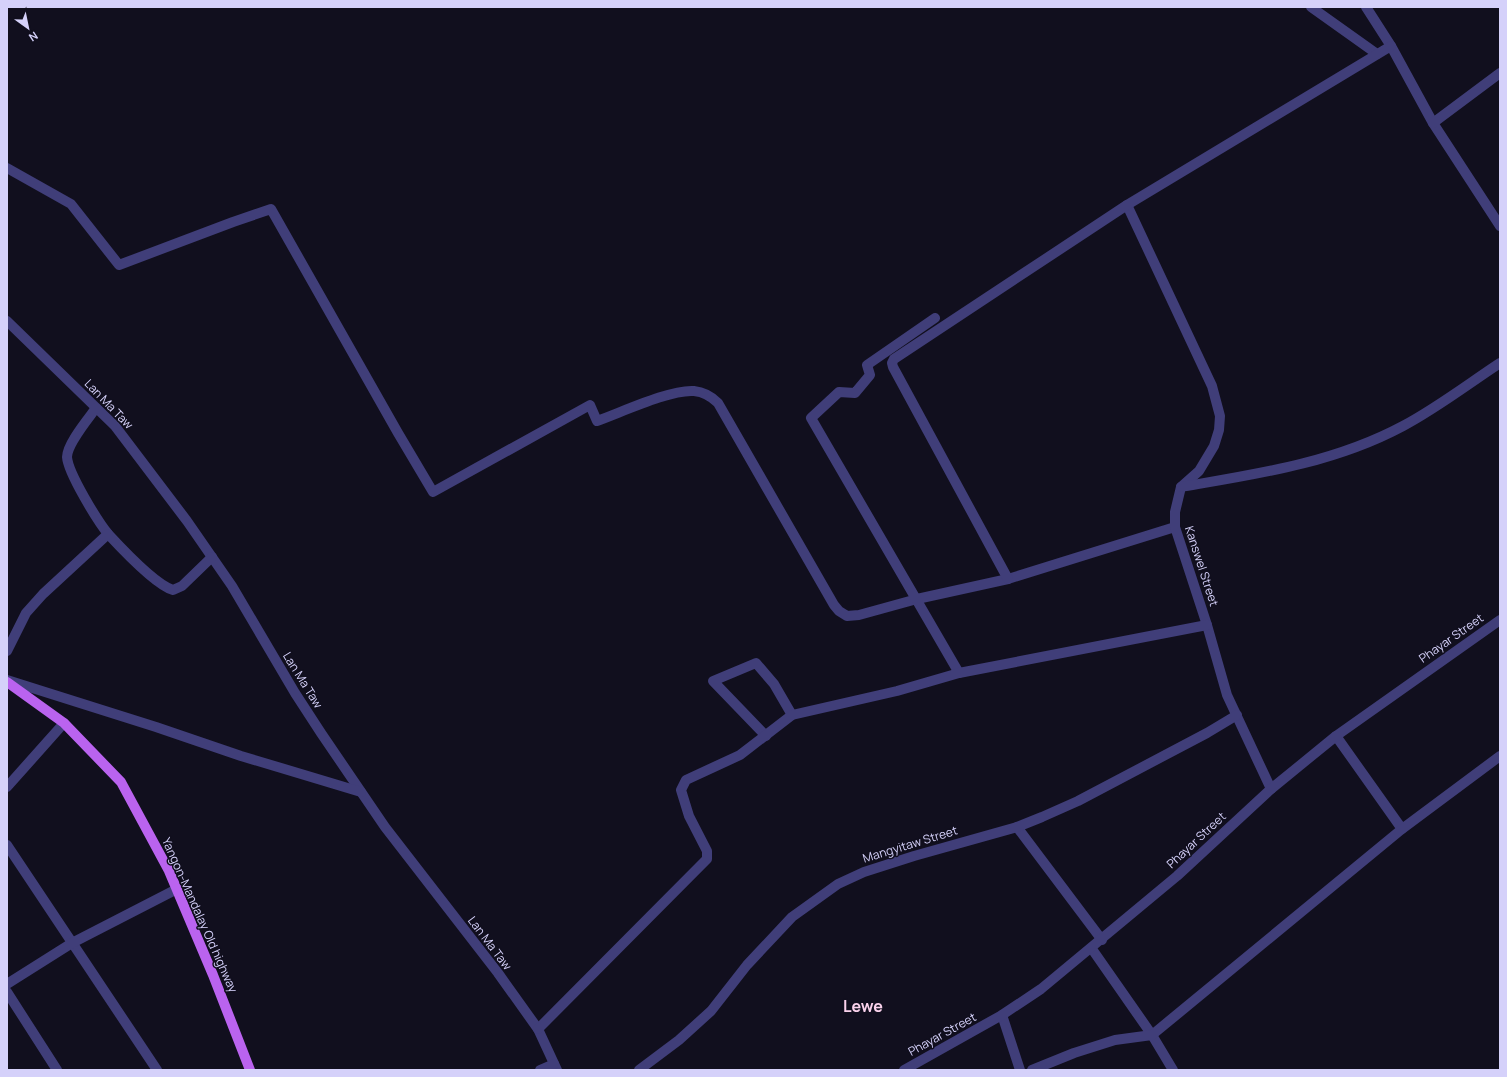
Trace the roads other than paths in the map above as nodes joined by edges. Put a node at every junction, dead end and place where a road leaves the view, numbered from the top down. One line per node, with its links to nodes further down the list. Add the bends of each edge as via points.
1 (1311, 7): 4 (street)
2 (1366, 7): 3 (street)
3 (1391, 46): 4 (street); 6 (street)
4 (1377, 54): 8 (street)
5 (1500, 73): 6 (street)
6 (1433, 123): 9 (street)
7 (7, 168): 19 (street, via 72,204 119,265 271,210 433,492 590,404 596,421 677,392 701,392 708,394 718,403 839,611 848,616 859,615)
8 (1127, 205): 14 (street, via 1212,386 1220,416 1219,430 1208,457 1199,471); 18 (street, via 899,355 892,363)
9 (1500, 226)
10 (935, 318): 19 (street, via 867,365 870,375 855,392 839,392 811,418)
11 (7, 321): 13 (street, Lan Ma Taw)
12 (1500, 363): 14 (street, via 1404,426 1341,453 1279,470)
13 (96, 408): 16 (street, via 71,445 67,456 69,466 90,506); 17 (street, Lan Ma Taw, via 115,426)
14 (1181, 488): 15 (street, Kanswel Street, via 1175,512)
15 (1175, 527): 18 (street); 21 (street, Kanswel Street)
16 (108, 534): 17 (street, via 157,580 173,590 182,586); 22 (street, via 26,613)
17 (212, 557): 33 (street, Lan Ma Taw, via 232,586 294,693)
18 (1008, 579): 19 (street)
19 (918, 599): 23 (street)
20 (1500, 620): 29 (street, Phayar Street)
21 (1207, 625): 23 (street); 26 (street, Kanswel Street, via 1227,695)
22 (7, 651)
23 (958, 672): 25 (street, via 897,691)
24 (7, 681): 27 (main road, Yangon-Mandalay Old highway); 33 (street)
25 (792, 715): 28 (street); 28 (street, via 774,684 756,663 713,681)
26 (1237, 715): 32 (street, Kanswel Street); 34 (street, Mangyitaw Street, via 1078,801)
27 (64, 723): 31 (street); 37 (main road, Yangon-Mandalay Old highway, via 121,782)
28 (766, 736): 44 (street, via 735,758 686,780 681,790 689,816 707,851 707,859)
29 (1336, 736): 32 (street, Phayar Street); 35 (street)
30 (1500, 756): 35 (street)
31 (7, 787)
32 (1271, 788): 38 (street, Phayar Street, via 1177,876)
33 (361, 792): 44 (street, Lan Ma Taw)
34 (1017, 827): 38 (street); 51 (street, Mangyitaw Street, via 914,856 864,872 838,884 792,917 747,965 710,1011 679,1040)
35 (1402, 829): 45 (street)
36 (7, 845): 39 (street)
37 (177, 889): 39 (street); 49 (main road, Yangon-Mandalay Old highway)
38 (1102, 940): 40 (street, Phayar Street)
39 (72, 944): 41 (street); 48 (street)
40 (1092, 948): 43 (street, Phayar Street, via 1041,990); 45 (street)
41 (7, 984)
42 (7, 992): 47 (street)
43 (1002, 1015): 52 (street, Phayar Street); 53 (street)
44 (538, 1030): 46 (street, Lan Ma Taw)
45 (1152, 1035): 54 (street, via 1115,1040); 55 (street)
46 (555, 1067): 50 (street)
47 (57, 1070)
48 (157, 1070)
49 (250, 1070)
50 (540, 1070)
51 (639, 1070)
52 (904, 1070)
53 (1020, 1070)
54 (1032, 1070)
55 (1173, 1070)

